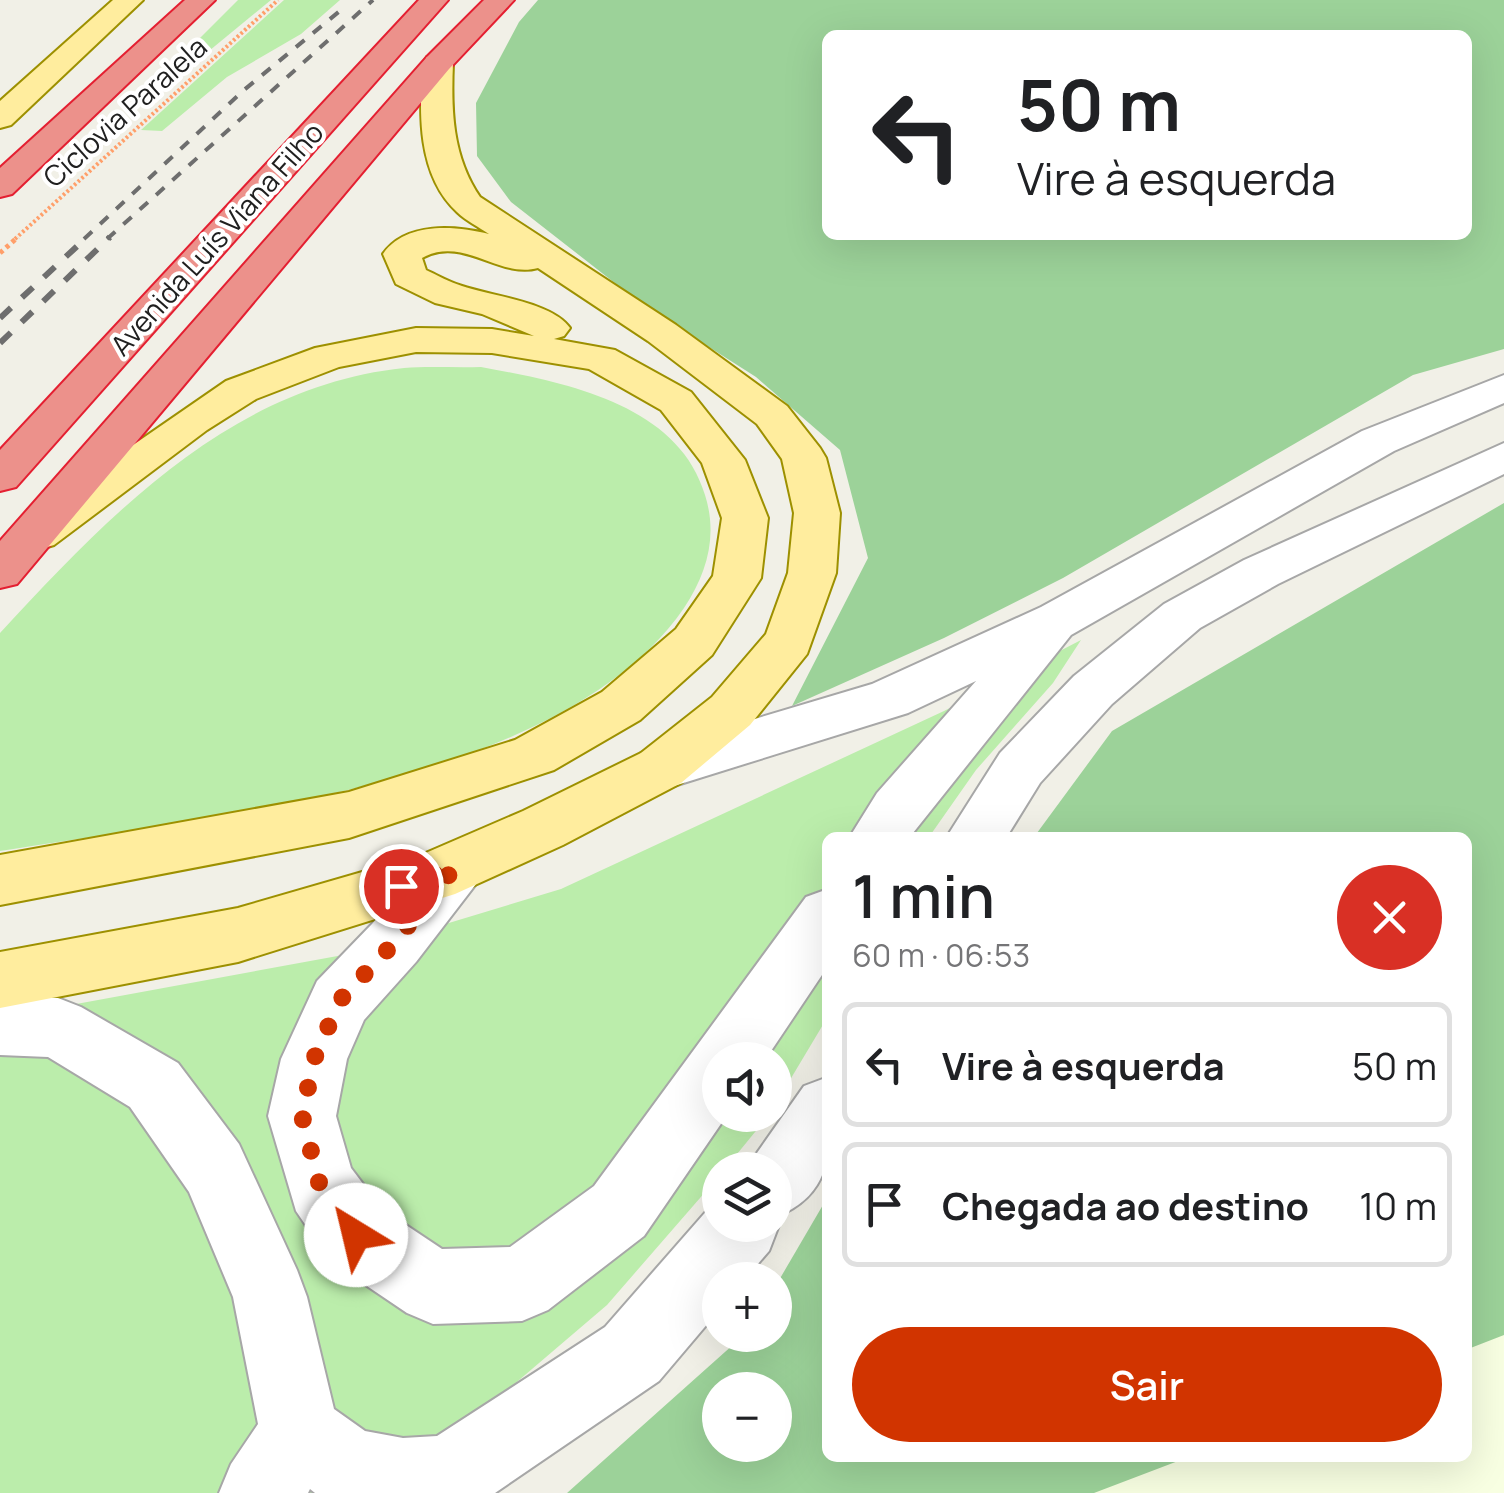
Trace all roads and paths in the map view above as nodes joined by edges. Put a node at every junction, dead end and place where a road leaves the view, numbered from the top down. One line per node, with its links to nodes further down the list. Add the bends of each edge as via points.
1 (129, 0): 8 (main road)
2 (201, 0): 6 (highway)
3 (278, 0): 10 (path, Ciclovia Paralela)
4 (434, 0): 15 (highway, Avenida Luís Viana Filho)
5 (500, 0): 7 (highway)
6 (181, 11): 9 (highway)
7 (438, 63): 11 (main road, via 438,148 454,186 468,204); 16 (highway)
8 (0, 118)
9 (0, 187)
10 (0, 254)
11 (584, 282): 12 (main road, via 476,242 429,239 402,254 409,276 534,319); 18 (main road, via 772,415 804,458 817,512 812,574 789,641 730,712)
12 (600, 359): 16 (main road, via 492,340 416,340 329,357 241,390 192,420); 22 (main road, via 676,402 723,460 745,518 737,578 694,642 665,668 620,706 534,755 349,815)
13 (1504, 388): 17 (street, via 1316,472)
14 (1504, 457): 20 (street, via 1182,616 1092,690 1020,768)
15 (0, 477)
16 (14, 557)
17 (1059, 620): 18 (street, via 889,699); 19 (street)
18 (661, 768): 21 (main road)
19 (882, 832)
20 (979, 832)
21 (455, 867): 24 (main road, via 238,935); 27 (street, via 340,1000 314,1059 302,1116 320,1186 356,1235 433,1287 522,1284 619,1211)
22 (0, 880)
23 (822, 924): 26 (street)
24 (0, 980)
25 (0, 1025): 31 (street, via 58,1028 154,1085 214,1168 270,1297)
26 (740, 1042)
27 (702, 1094)
28 (822, 1118): 29 (street)
29 (792, 1159)
30 (728, 1242): 31 (street, via 632,1354 449,1476 403,1479)
31 (280, 1463)

